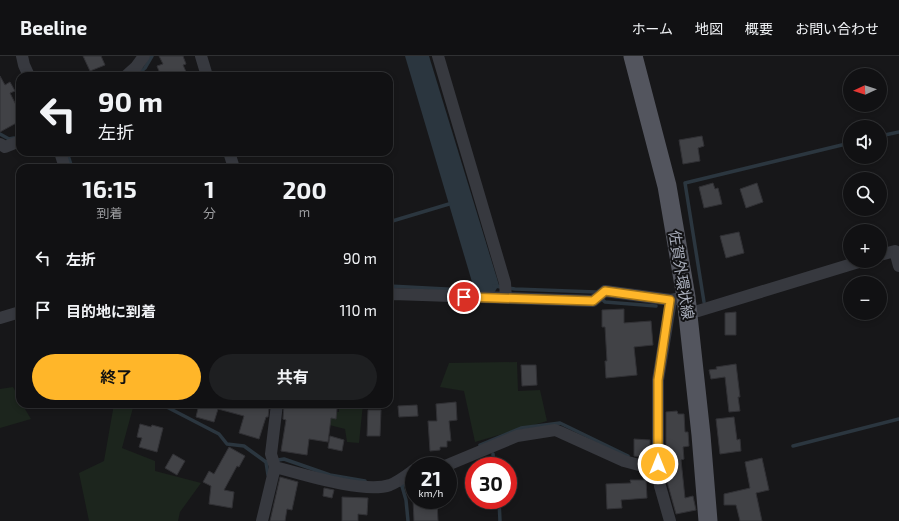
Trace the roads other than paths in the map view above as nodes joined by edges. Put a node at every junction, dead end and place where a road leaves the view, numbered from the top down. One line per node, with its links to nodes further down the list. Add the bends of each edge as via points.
1 (22, 56): 6 (street)
2 (144, 56): 7 (street)
3 (201, 56): 8 (street)
4 (438, 56): 15 (street, via 505,282)
5 (633, 56): 16 (main road, 佐賀外環状線, via 667,186)
6 (27, 72)
7 (130, 72)
8 (206, 72)
9 (16, 143): 10 (street, via 5,147)
10 (0, 144)
11 (887, 253): 12 (street, via 895,251)
12 (899, 266)
13 (843, 267): 16 (street, via 698,311)
14 (393, 294): 15 (street)
15 (506, 298): 16 (street, via 593,301 605,291)
16 (681, 303): 22 (street, via 658,380); 26 (main road, 佐賀外環状線, via 702,435)
17 (16, 313): 18 (street)
18 (0, 318)
19 (277, 408): 21 (street, via 272,454)
20 (457, 461): 22 (street, via 517,436 555,430 624,461)
21 (275, 467): 23 (street, via 334,483 373,487 394,482); 24 (street)
22 (658, 470): 25 (street)
23 (405, 475)
24 (262, 521)
25 (670, 521)
26 (708, 521)

